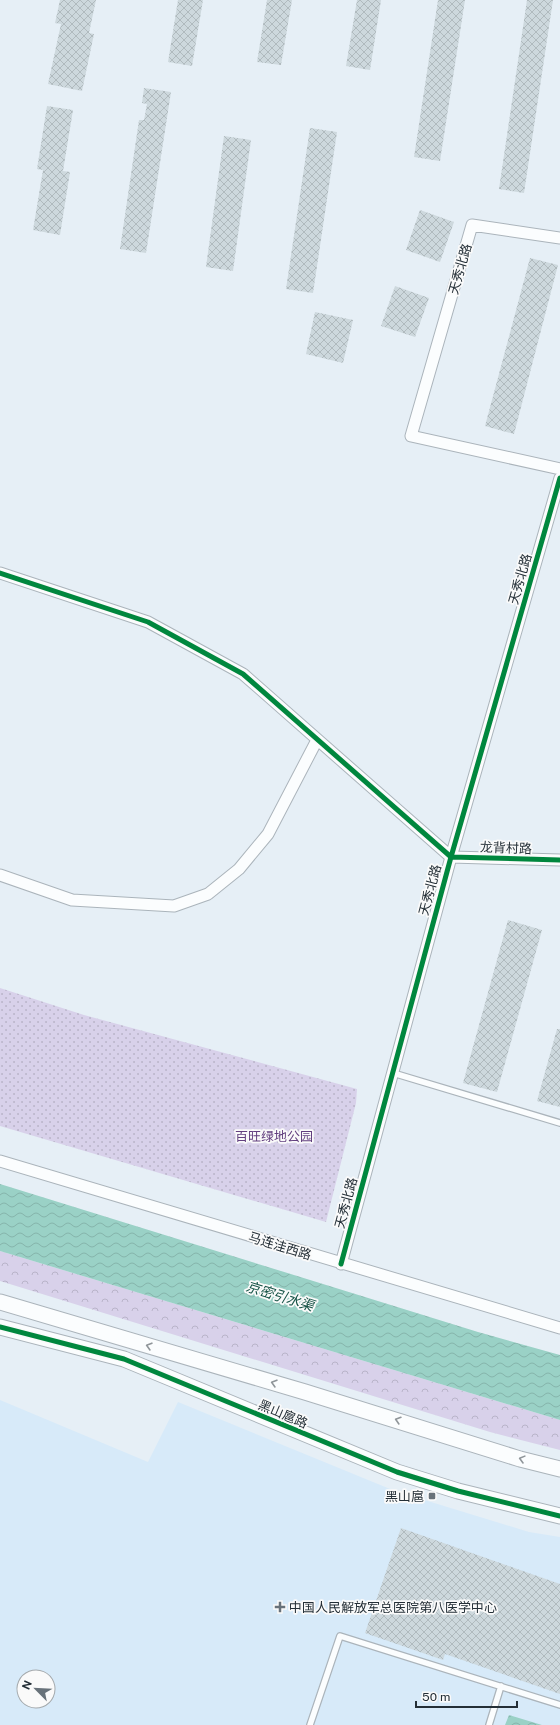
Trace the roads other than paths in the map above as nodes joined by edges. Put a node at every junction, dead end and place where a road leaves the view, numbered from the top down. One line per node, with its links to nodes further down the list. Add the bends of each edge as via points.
1 (560, 238): 2 (street, 天秀北路, via 472,225 411,436)
2 (560, 469)
3 (560, 478): 4 (street, 天秀北路)
4 (557, 502): 7 (street, 天秀北路)
5 (0, 573): 6 (street, via 148,622 243,674)
6 (318, 740): 7 (street); 9 (street, via 268,834 239,869 208,894 174,906 72,900)
7 (451, 857): 8 (street, 龙背村路); 10 (street, 天秀北路)
8 (560, 860)
9 (0, 875)
10 (393, 1073): 11 (lane); 13 (street, 天秀北路)
11 (560, 1123)
12 (0, 1161): 13 (street, 马连洼西路)
13 (341, 1264): 16 (street, 马连洼西路)
14 (0, 1302): 17 (main road, 黑山扈路, one-way to 14, via 520,1459)
15 (0, 1328): 18 (main road, 黑山扈路, via 124,1359 396,1472 458,1491)
16 (560, 1328)
17 (560, 1468)
18 (560, 1516)
19 (501, 1686): 20 (lane); 21 (lane, via 340,1636); 22 (lane)
20 (560, 1704)
21 (310, 1725)
22 (489, 1725)

